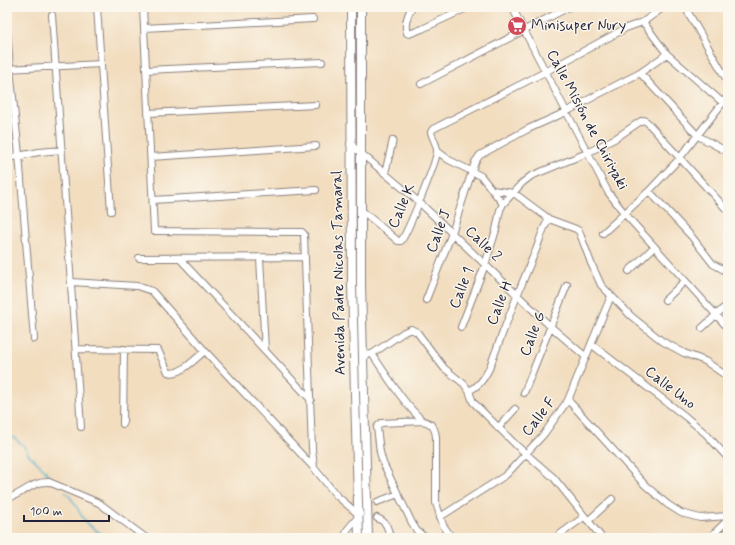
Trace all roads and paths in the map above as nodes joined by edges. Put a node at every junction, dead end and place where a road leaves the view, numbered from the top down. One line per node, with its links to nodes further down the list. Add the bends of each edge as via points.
1 (97, 7): 19 (street)
2 (143, 7): 14 (street)
3 (351, 7): 34 (street, Avenida Padre Nicolas Tamaral)
4 (360, 7): 38 (street, Avenida Padre Nicolas Tamaral)
5 (412, 7): 6 (street, via 405,29 409,34)
6 (469, 7)
7 (512, 7): 16 (street, Calle Misión de Chiriyaki)
8 (569, 7): 16 (street)
9 (664, 7): 13 (street)
10 (685, 7): 25 (street)
11 (52, 15): 20 (street)
12 (312, 19): 14 (street)
13 (643, 22): 17 (street); 23 (street, via 626,28)
14 (144, 28): 22 (street)
15 (7, 30): 21 (street)
16 (524, 30): 23 (street, Calle Misión de Chiriyaki); 26 (street)
17 (667, 54): 24 (street, Calle J); 28 (street)
18 (322, 62): 22 (street)
19 (101, 64): 20 (street); 55 (street)
20 (56, 67): 21 (street); 36 (street)
21 (8, 69): 41 (street)
22 (146, 70): 31 (street)
23 (545, 72): 30 (street, Calle Misión de Chiriyaki); 37 (street, via 433,129 431,132)
24 (640, 73): 30 (street, Calle J); 32 (street)
25 (728, 82)
26 (421, 84)
27 (728, 96): 28 (street)
28 (722, 102): 32 (street)
29 (316, 105): 31 (street)
30 (566, 112): 40 (street, Calle Misión de Chiriyaki); 45 (street, Calle J, via 487,150 475,162)
31 (148, 113): 42 (street)
32 (698, 136): 39 (street); 44 (street)
33 (393, 140): 46 (street)
34 (350, 144): 38 (street, Calle 2); 109 (street, Avenida Padre Nicolas Tamaral)
35 (316, 146): 42 (street)
36 (62, 150): 41 (street); 70 (street)
37 (437, 151): 45 (street, via 449,160); 52 (street, Calle K)
38 (360, 152): 46 (street, Calle 2); 54 (street, Avenida Padre Nicolas Tamaral)
39 (728, 152)
40 (587, 153): 44 (street, Calle 1, via 644,120); 50 (street, Calle 1, via 531,176); 57 (street, Calle Misión de Chiriyaki, via 608,192)
41 (19, 155): 43 (street); 82 (street)
42 (150, 157): 51 (street)
43 (7, 158)
44 (680, 159): 49 (street); 56 (street)
45 (473, 170): 48 (street); 59 (street, Calle J)
46 (384, 173): 52 (street, Calle 2)
47 (316, 190): 51 (street)
48 (492, 190): 50 (street); 53 (street)
49 (649, 191): 57 (street); 68 (street, via 692,237 713,264)
50 (514, 193): 53 (street, Calle 1); 58 (street)
51 (153, 200): 62 (street, via 154,231 302,232)
52 (419, 202): 54 (street, Calle K, via 401,241); 59 (street, Calle 2)
53 (503, 204): 66 (street, Calle 1)
54 (360, 210): 89 (street, Avenida Padre Nicolas Tamaral)
55 (111, 211)
56 (728, 212)
57 (625, 214): 60 (street); 61 (street, Calle Misión de Chiriyaki)
58 (549, 219): 72 (street, Calle H); 73 (street, via 579,231 601,285)
59 (452, 233): 66 (street, Calle 2); 74 (street, Calle J)
60 (603, 233)
61 (654, 247): 67 (street); 69 (street, Calle Misión de Chiriyaki)
62 (305, 257): 65 (street); 94 (street)
63 (138, 258): 64 (street)
64 (180, 258): 65 (street); 86 (street)
65 (260, 258): 86 (street)
66 (485, 265): 72 (street, Calle 2); 78 (street, Calle 1)
67 (629, 271)
68 (728, 272)
69 (685, 281): 75 (street); 77 (street, Calle Misión de Chiriyaki)
70 (71, 282): 84 (street); 87 (street, via 137,286 152,291)
71 (567, 285): 79 (street, Calle G)
72 (516, 294): 79 (street, Calle 2); 92 (street, Calle H, via 489,369 476,387)
73 (611, 296): 83 (street, Calle F); 91 (street, via 662,341 705,361)
74 (426, 300)
75 (665, 300)
76 (728, 304): 77 (street)
77 (716, 316): 80 (street); 81 (street, Calle Misión de Chiriyaki)
78 (460, 326)
79 (550, 326): 90 (street, Calle 2); 93 (street, Calle G)
80 (702, 328)
81 (728, 328)
82 (34, 339)
83 (591, 344): 90 (street, Calle F); 102 (street, Calle Uno, via 686,417)
84 (76, 349): 85 (street); 99 (street)
85 (124, 349): 87 (street, via 158,350 168,372 172,374 182,370); 98 (street)
86 (265, 350): 94 (street)
87 (205, 351): 103 (street)
88 (372, 354): 89 (street); 92 (street, via 411,329 417,332 444,368); 97 (street, via 398,393)
89 (363, 355): 108 (street, Avenida Padre Nicolas Tamaral)
90 (586, 357): 95 (street, Calle F)
91 (728, 377)
92 (469, 391): 100 (street, via 473,402)
93 (524, 393)
94 (311, 400): 103 (street)
95 (568, 400): 101 (street, Calle F, via 544,434); 110 (street, via 645,485 667,504 681,513 700,518)
96 (516, 409): 100 (street)
97 (423, 421): 104 (street, via 382,423 377,427 383,463); 111 (street, via 429,422 435,429 436,503)
98 (123, 424)
99 (81, 427)
100 (498, 428): 101 (street)
101 (526, 453): 111 (street, Calle F, via 506,475); 113 (street, via 554,478)
102 (728, 458)
103 (314, 468): 109 (street, via 336,496)
104 (398, 494): 107 (street); 121 (street, via 417,531)
105 (7, 498): 116 (street, via 14,497 40,482 49,482 99,503)
106 (612, 499): 113 (street)
107 (378, 502)
108 (367, 513): 109 (street); 119 (street, Avenida Padre Nicolas Tamaral)
109 (358, 515): 117 (street, via 347,530); 118 (street, Avenida Padre Nicolas Tamaral)
110 (728, 516)
111 (440, 517): 122 (street)
112 (377, 518): 120 (street, via 383,520)
113 (586, 519): 115 (street); 123 (street)
114 (728, 520): 124 (street)
115 (559, 535)
116 (146, 538)
117 (345, 538)
118 (359, 538)
119 (368, 538)
120 (390, 538)
121 (426, 538)
122 (452, 538)
123 (602, 538)
124 (709, 538)

